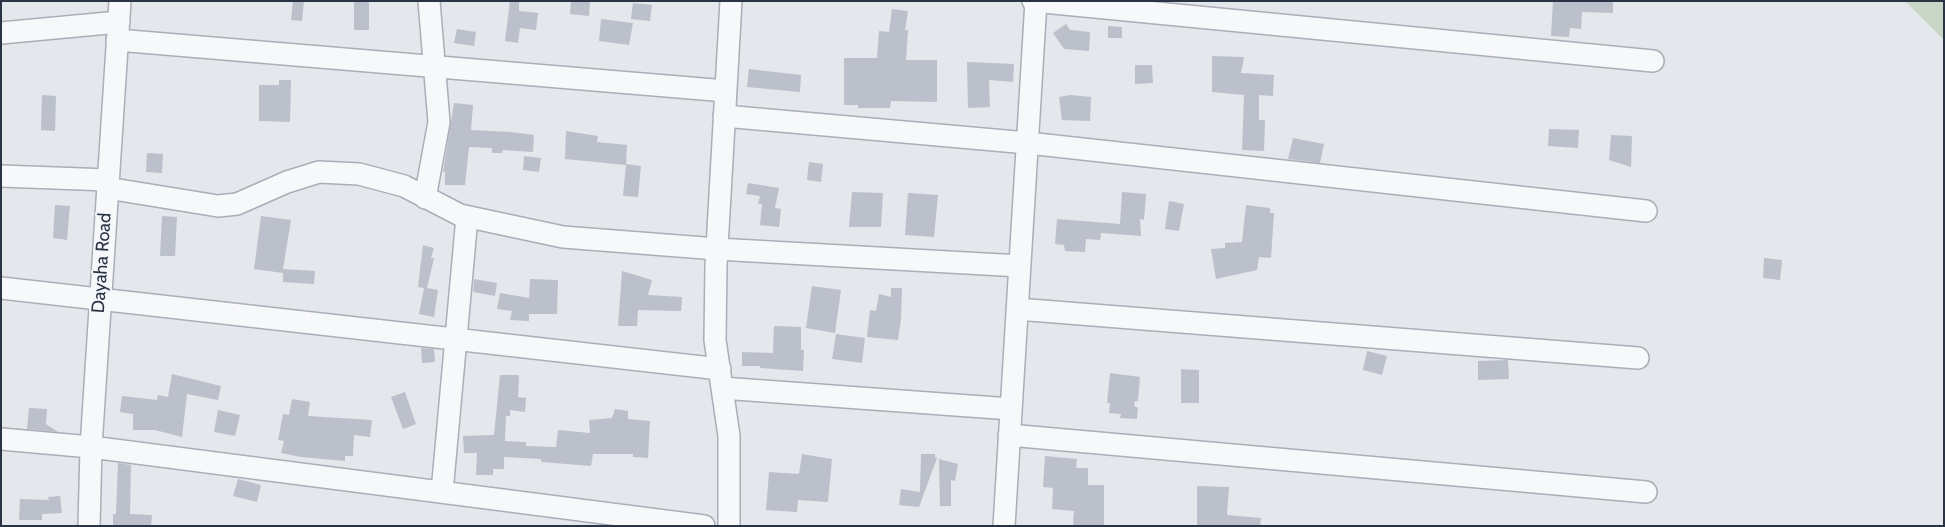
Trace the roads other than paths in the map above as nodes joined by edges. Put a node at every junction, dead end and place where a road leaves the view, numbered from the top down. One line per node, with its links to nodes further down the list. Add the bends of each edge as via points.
1 (429, 1): 7 (street)
2 (731, 1): 8 (street)
3 (1035, 1): 6 (street); 10 (street)
4 (119, 21): 5 (street); 7 (street); 12 (street, Dayaha Road)
5 (1, 33)
6 (1653, 61)
7 (434, 67): 8 (street); 13 (street, via 439,122)
8 (726, 91): 9 (street)
9 (724, 116): 10 (street); 16 (street)
10 (1028, 143): 14 (street); 17 (street)
11 (1, 176): 12 (street)
12 (108, 184): 13 (street, via 218,206 237,204 319,172 360,174 404,186); 19 (street, Dayaha Road)
13 (425, 198): 15 (street)
14 (1646, 211)
15 (467, 217): 16 (street, via 564,237); 21 (street)
16 (717, 249): 17 (street); 23 (street, via 715,340)
17 (1020, 266): 20 (street)
18 (1, 288): 19 (street)
19 (100, 300): 21 (street); 27 (street, Dayaha Road)
20 (1017, 309): 22 (street); 24 (street)
21 (456, 340): 23 (street); 28 (street)
22 (1638, 358)
23 (721, 378): 24 (street); 32 (street, via 729,436)
24 (1011, 409): 25 (street)
25 (1010, 436): 29 (street); 33 (street)
26 (1, 439): 27 (street)
27 (91, 448): 28 (street); 30 (street, Dayaha Road)
28 (442, 492): 31 (street)
29 (1646, 492)
30 (89, 526)
31 (704, 526)
32 (729, 526)
33 (1004, 526)

